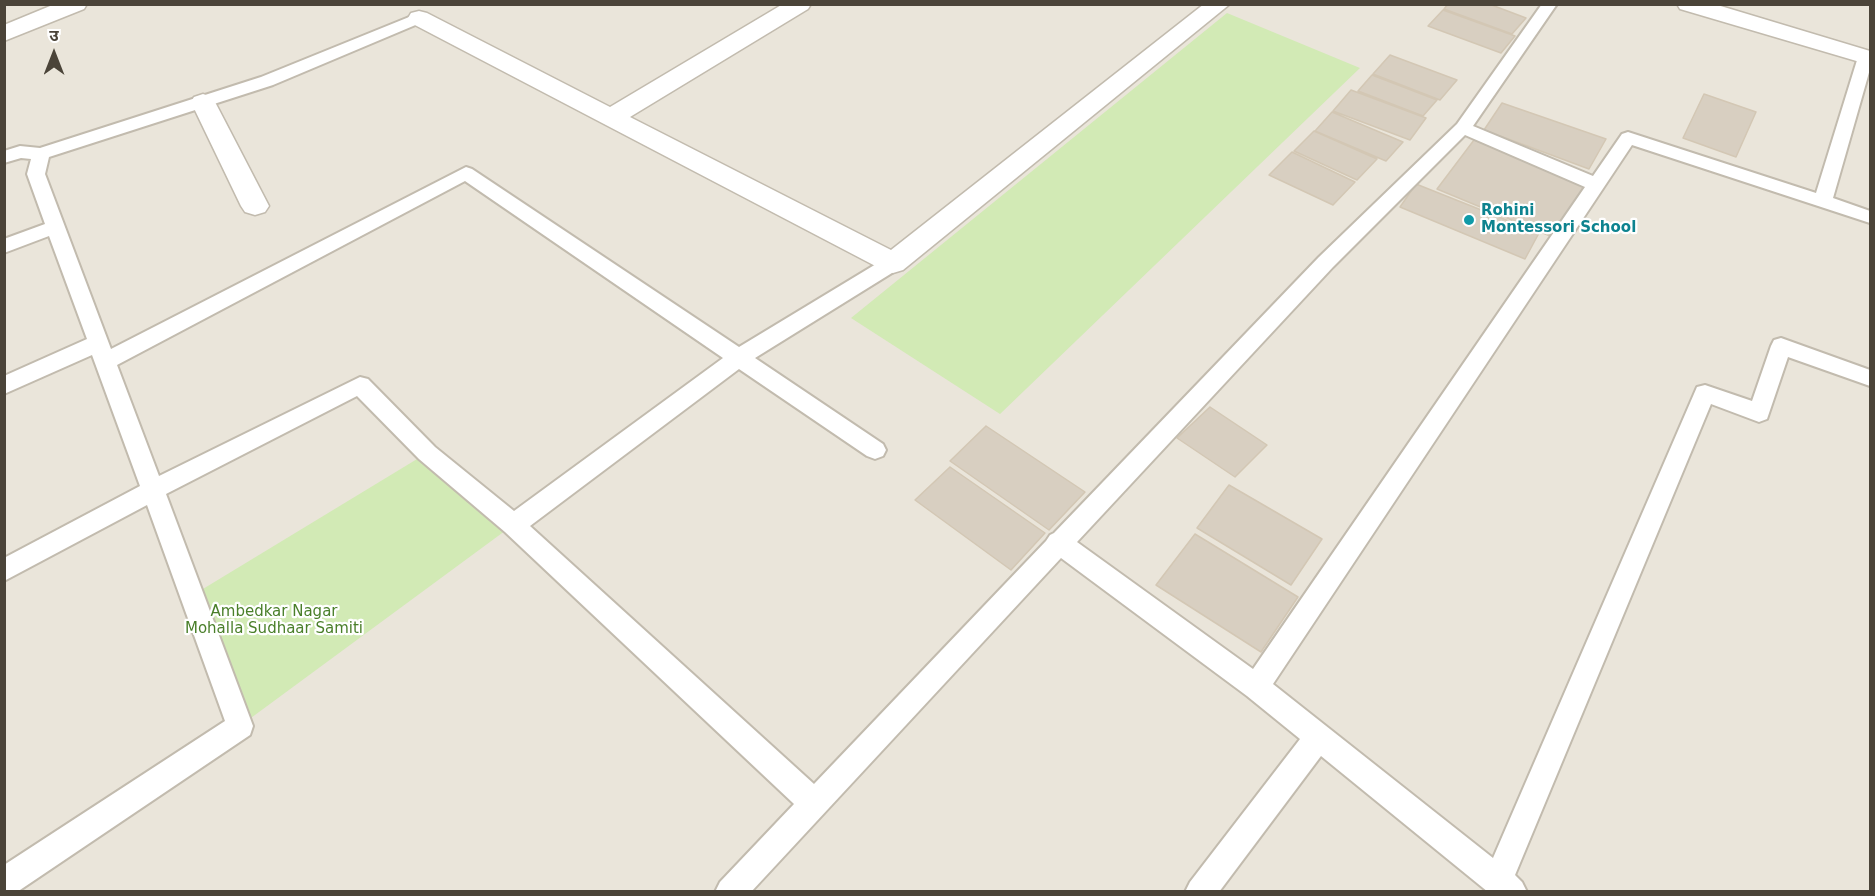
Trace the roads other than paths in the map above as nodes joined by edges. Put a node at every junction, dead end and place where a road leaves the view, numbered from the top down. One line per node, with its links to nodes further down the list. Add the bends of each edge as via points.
1 (76, 4): 8 (street)
2 (444, 4): 7 (street)
3 (1220, 4): 21 (street)
4 (1550, 4): 12 (lane)
5 (1688, 4): 9 (street)
6 (784, 7): 11 (street)
7 (418, 18): 10 (lane, via 267,81); 11 (street)
8 (4, 34)
9 (1868, 58): 16 (lane)
10 (203, 102): 13 (lane); 17 (street)
11 (611, 117): 21 (street)
12 (1463, 128): 15 (lane); 29 (lane, via 1326,262)
13 (41, 154): 14 (lane, via 20,152); 19 (lane, via 36,174)
14 (4, 157)
15 (1597, 185): 16 (lane, via 1628,138); 31 (lane)
16 (1823, 202): 18 (lane)
17 (255, 206)
18 (1870, 218)
19 (55, 227): 20 (lane); 22 (lane)
20 (4, 246)
21 (893, 263): 23 (lane)
22 (102, 353): 23 (lane, via 466,173); 25 (lane); 27 (lane)
23 (737, 359): 26 (lane); 28 (lane)
24 (1870, 378): 35 (lane, via 1781,345 1759,413 1705,393)
25 (4, 386)
26 (875, 450)
27 (153, 490): 28 (lane, via 360,385 427,453); 30 (lane); 34 (lane, via 240,726)
28 (513, 525): 33 (lane)
29 (1058, 542): 31 (lane); 33 (lane)
30 (4, 570)
31 (1256, 687): 32 (lane)
32 (1319, 736): 35 (lane); 37 (lane)
33 (814, 803): 36 (lane)
34 (4, 883)
35 (1505, 886)
36 (730, 891)
37 (1200, 891)

